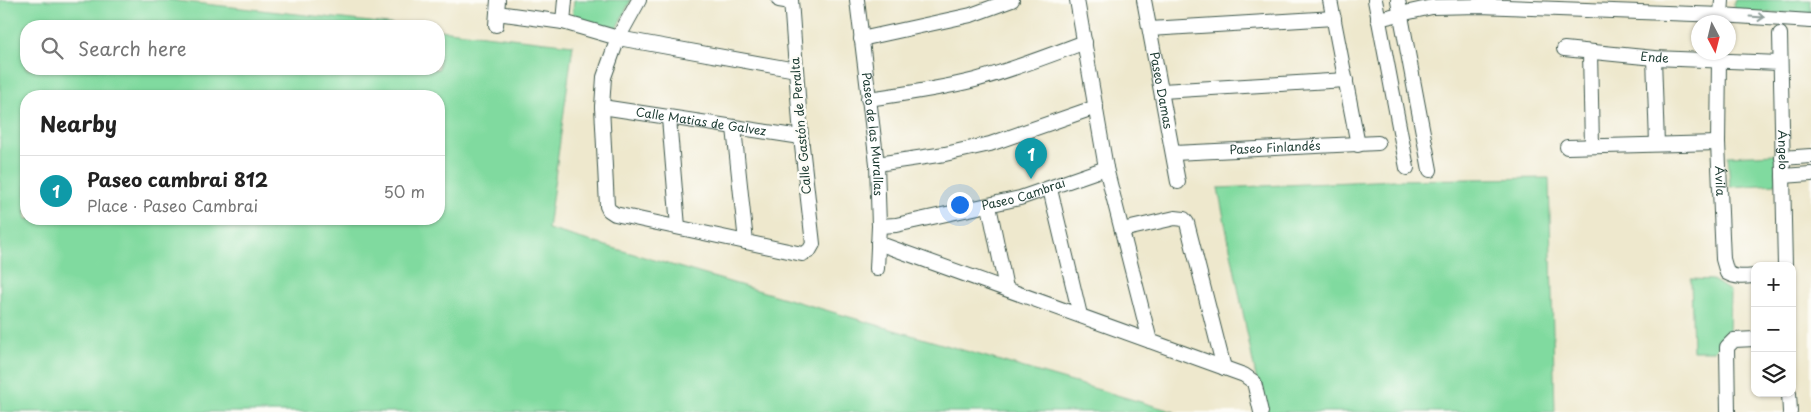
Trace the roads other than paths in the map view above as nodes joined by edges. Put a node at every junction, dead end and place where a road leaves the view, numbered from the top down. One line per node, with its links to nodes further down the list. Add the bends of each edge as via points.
1 (565, 0): 20 (street)
2 (639, 0): 23 (street)
3 (857, 0): 24 (street, Paseo de las Murallas)
4 (1012, 0): 24 (street, via 971,15)
5 (1077, 0): 25 (street)
6 (1144, 0): 21 (street, Paseo Damas)
7 (1330, 0): 17 (street)
8 (1375, 0): 18 (street)
9 (1398, 0): 14 (street)
10 (1722, 0): 15 (street)
11 (787, 1): 32 (street, Calle Gastón de Peralta)
12 (1480, 3): 14 (street, via 1418,9); 15 (street)
13 (497, 13): 20 (street)
14 (1400, 15): 18 (street); 53 (street)
15 (1721, 15)
16 (1736, 16): 19 (street, one-way to 19)
17 (1334, 18): 21 (street); 33 (street)
18 (1378, 19): 52 (street)
19 (1811, 21)
20 (562, 22): 23 (street)
21 (1150, 29): 34 (street, Paseo Damas)
22 (1780, 34): 31 (street, Ángelo)
23 (618, 38): 32 (street); 36 (street, via 604,76)
24 (861, 39): 35 (street, Paseo de las Murallas)
25 (1085, 42): 35 (street, via 975,80); 37 (street)
26 (1564, 49): 27 (street, Ende)
27 (1590, 52): 28 (street, Ende); 45 (street)
28 (1654, 58): 29 (street, Ende); 42 (street)
29 (1691, 59)
30 (1719, 60): 31 (street, Ende); 43 (street, Ávila)
31 (1780, 63): 49 (street, Ángelo)
32 (796, 70): 40 (street, Calle Gastón de Peralta)
33 (1346, 80): 34 (street); 44 (street)
34 (1162, 91): 47 (street, Paseo Damas)
35 (868, 99): 50 (street, Paseo de las Murallas)
36 (602, 107): 38 (street, Calle Matias de Galvez); 60 (street, via 609,210)
37 (1096, 107): 50 (street, via 990,144); 51 (street)
38 (668, 118): 39 (street, Calle Matias de Galvez); 60 (street)
39 (734, 128): 40 (street, Calle Matias de Galvez); 62 (street)
40 (800, 137): 62 (street, Calle Gastón de Peralta, via 813,244 802,254)
41 (1378, 143): 44 (street, Paseo Finlandés)
42 (1657, 144): 43 (street); 45 (street)
43 (1718, 144): 66 (street, Ávila, via 1724,266 1732,276)
44 (1358, 145): 47 (street, Paseo Finlandés)
45 (1592, 146): 46 (street)
46 (1567, 147)
47 (1174, 153): 56 (street, Paseo Damas)
48 (1811, 156): 49 (street)
49 (1782, 158): 55 (street, Ángelo)
50 (877, 164): 59 (street, Paseo de las Murallas)
51 (1106, 168): 57 (street, Paseo Cambrai); 61 (street)
52 (1407, 168)
53 (1430, 170)
54 (1811, 174): 55 (street)
55 (1783, 176): 64 (street, Ángelo)
56 (1178, 182)
57 (1050, 189): 58 (street, Paseo Cambrai); 68 (street)
58 (989, 206): 59 (street, Paseo Cambrai); 67 (street)
59 (879, 226): 63 (street, Paseo de las Murallas)
60 (678, 227): 62 (street)
61 (1122, 230): 70 (street); 71 (street, via 1175,218 1184,219)
62 (746, 242)
63 (878, 243): 65 (street, Paseo de las Murallas); 67 (street)
64 (1785, 262)
65 (877, 269)
66 (1751, 276)
67 (1006, 288): 68 (street)
68 (1080, 315): 70 (street)
69 (1751, 339): 74 (street, via 1734,340 1727,347)
70 (1150, 341): 71 (street)
71 (1224, 368): 73 (street, via 1254,382)
72 (1789, 397): 75 (street)
73 (1260, 412)
74 (1728, 412)
75 (1790, 412)

